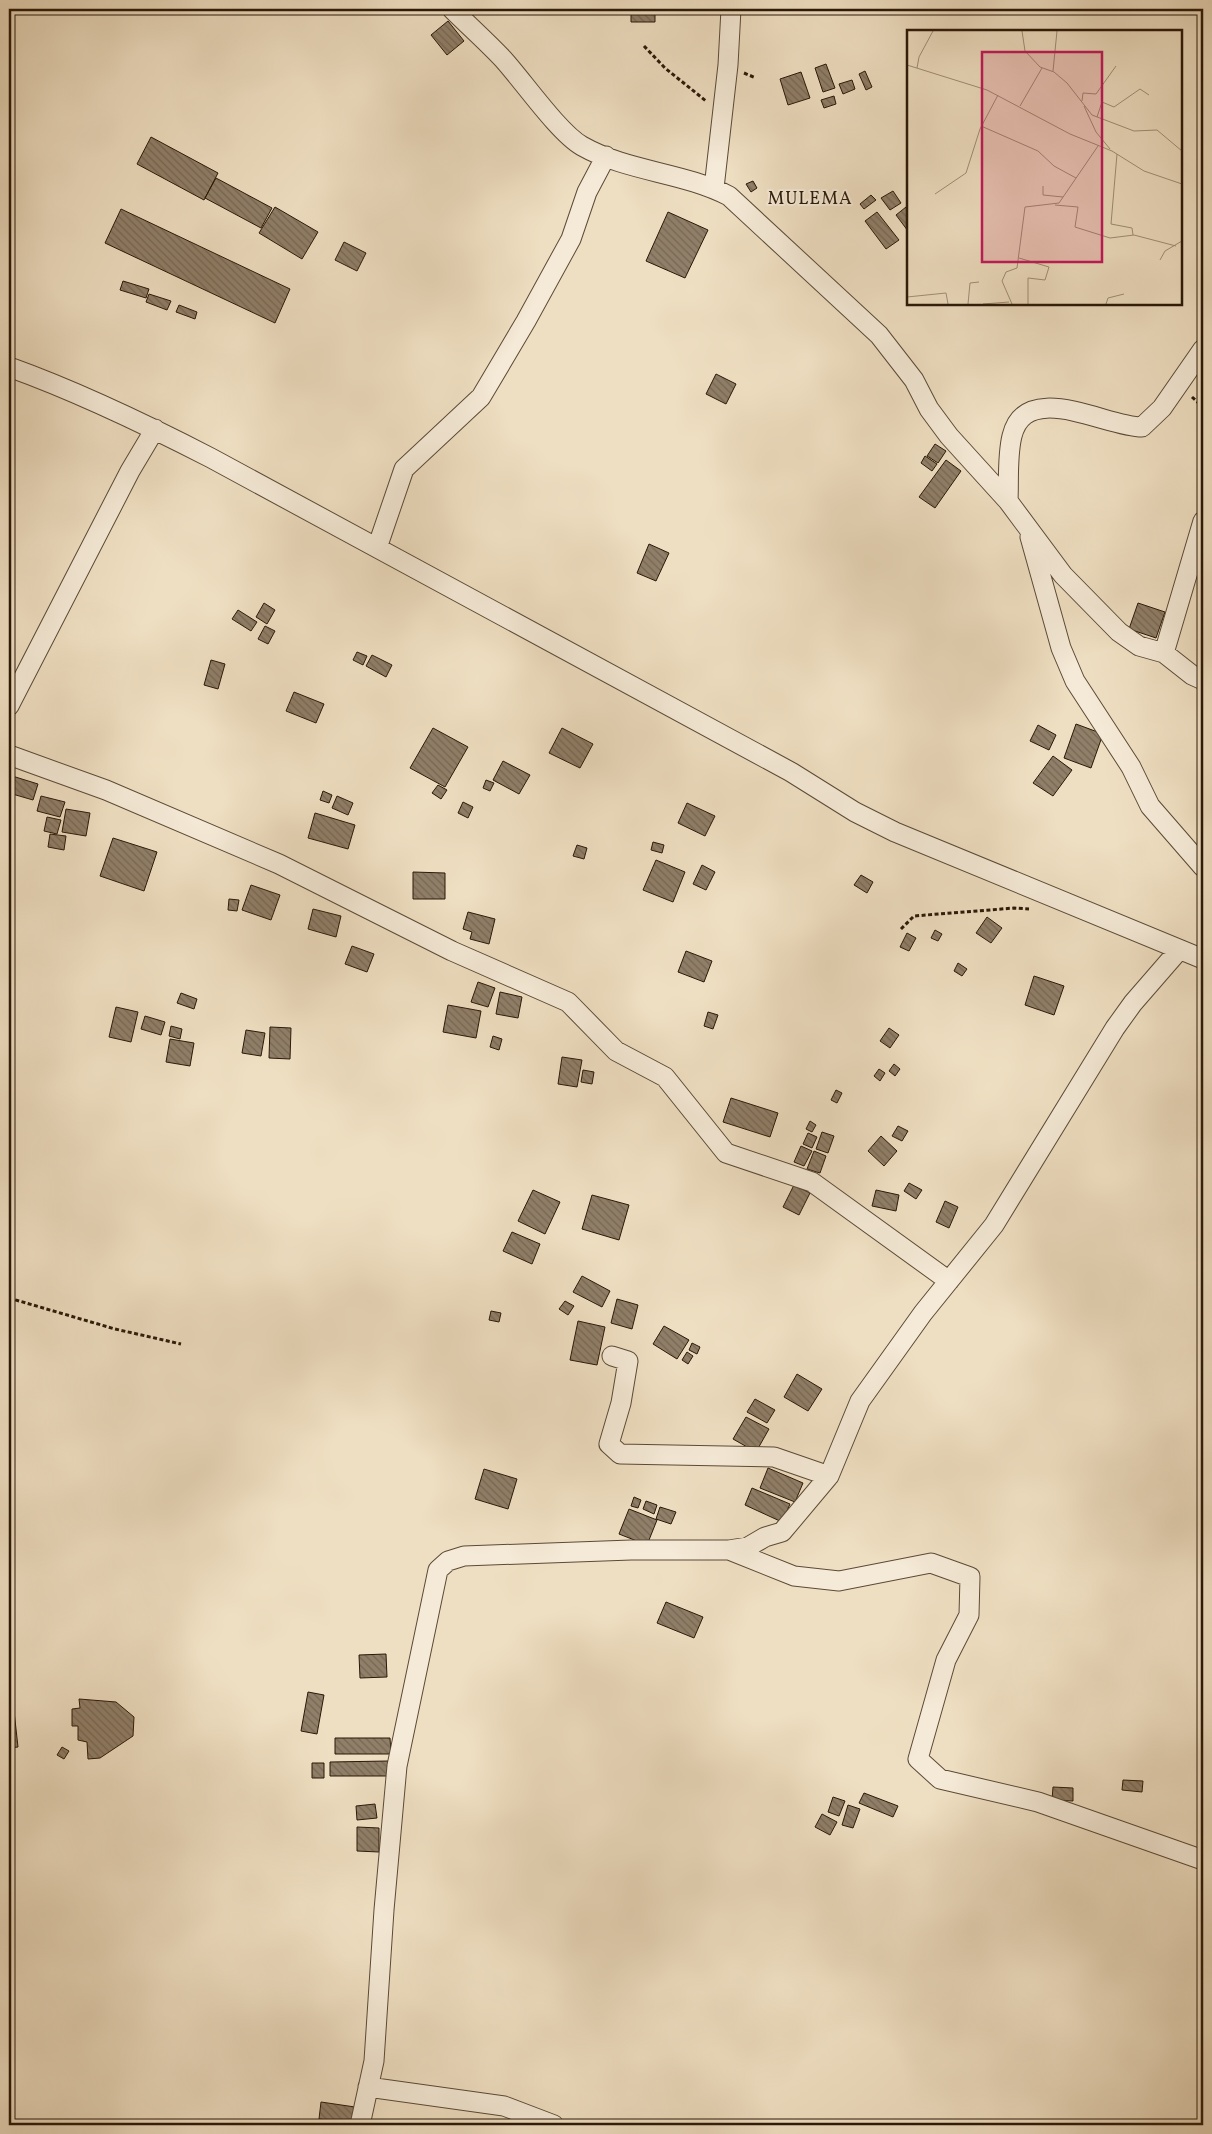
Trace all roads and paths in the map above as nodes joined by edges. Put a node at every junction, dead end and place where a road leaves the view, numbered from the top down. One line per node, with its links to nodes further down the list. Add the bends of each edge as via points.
1 (452, 9): 5 (street, via 502,58 564,131 581,146)
2 (731, 9): 4 (street)
3 (644, 46): 4 (path, via 665,68)
4 (722, 114): 6 (street)
5 (606, 156): 6 (street); 13 (street, via 587,192 571,239 481,397 404,469)
6 (714, 188): 10 (street, via 729,196 879,335 914,380 929,409 949,436)
7 (1203, 349): 10 (street, via 1162,408 1142,427 1051,408 1025,414 1012,437)
8 (9, 367): 9 (street)
9 (155, 429): 13 (street); 16 (street, via 130,471)
10 (1008, 501): 12 (street)
11 (1203, 521): 14 (street)
12 (1028, 526): 14 (street, via 1063,575 1118,632 1139,646); 18 (street, via 1053,624 1075,681 1131,767 1150,806)
13 (378, 548): 19 (street, via 791,772 855,812)
14 (1164, 653): 15 (street)
15 (1203, 680)
16 (9, 706)
17 (9, 755): 23 (street, via 106,790 280,864 452,951 568,1002 616,1051 665,1076 726,1152 812,1182)
18 (1203, 867)
19 (1054, 898): 20 (path, via 1036,909 914,916); 21 (street)
20 (901, 930)
21 (1178, 950): 22 (street); 23 (street, via 1132,1003 994,1225)
22 (1203, 960)
23 (949, 1281): 27 (street, via 860,1401)
24 (9, 1298): 25 (path, via 115,1329)
25 (181, 1344)
26 (612, 1356): 27 (street, via 628,1360 621,1403 609,1444 620,1454 774,1457)
27 (829, 1476): 28 (street, via 782,1532)
28 (729, 1550): 29 (street, via 794,1576 838,1582 931,1563 970,1576 969,1616 946,1660 918,1760 940,1779 1038,1802); 30 (street, via 464,1556 448,1561 438,1570 397,1766 374,2061)
29 (1203, 1860)
30 (368, 2087): 31 (street); 32 (street, via 504,2106)
31 (360, 2125)
32 (554, 2125)

